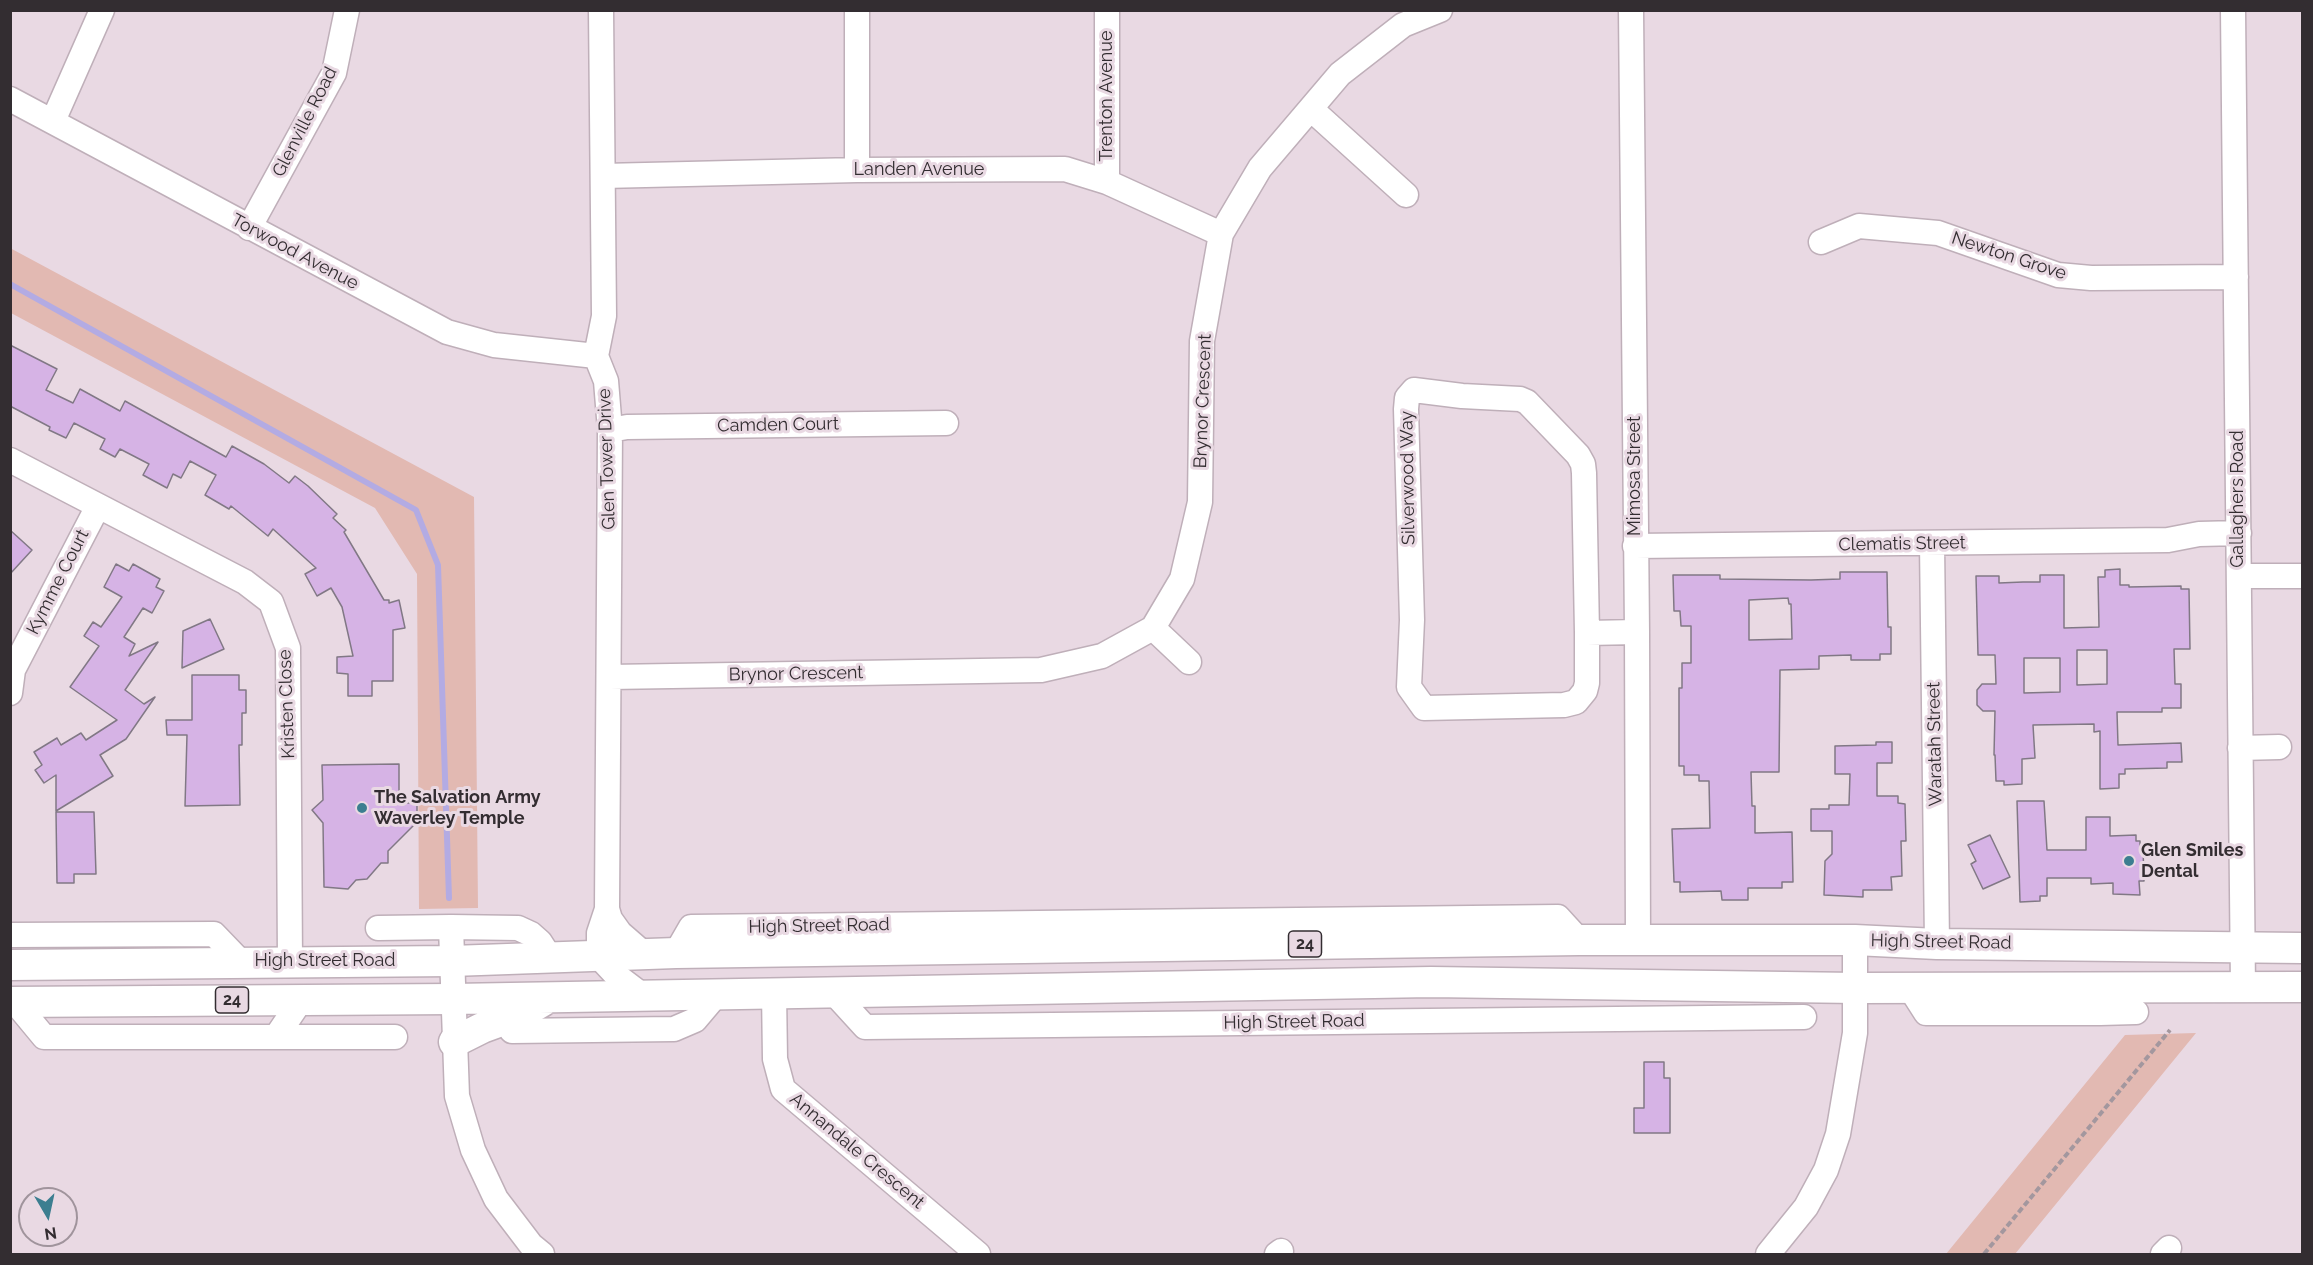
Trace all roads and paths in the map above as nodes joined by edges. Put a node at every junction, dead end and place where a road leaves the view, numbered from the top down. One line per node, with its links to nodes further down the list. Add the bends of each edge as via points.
1 (102, 10): 12 (street)
2 (347, 10): 17 (street, Glenville Road, via 334,72)
3 (601, 10): 14 (street, Glen Tower Drive)
4 (856, 10): 13 (street)
5 (1107, 10): 15 (street, Trenton Avenue)
6 (1440, 10): 9 (street, Brynor Crescent)
7 (1631, 10): 28 (street, Mimosa Street)
8 (2234, 10): 20 (street, Gallaghers Road)
9 (1400, 18): 11 (street, Brynor Crescent, via 1340,74)
10 (10, 99): 12 (street, Torwood Avenue)
11 (1311, 108): 16 (street); 18 (street, Brynor Crescent, via 1260,168)
12 (53, 121): 17 (street, Torwood Avenue)
13 (857, 170): 14 (street, Landen Avenue); 15 (street, Landen Avenue, via 1065,169)
14 (603, 176): 21 (street, Glen Tower Drive, via 603,316)
15 (1107, 182): 18 (street, Landen Avenue)
16 (1406, 195)
17 (249, 228): 21 (street, Torwood Avenue, via 447,332 494,345)
18 (1221, 234): 31 (street, Brynor Crescent, via 1202,341 1200,502 1182,579)
19 (1821, 242): 20 (street, Newton Grove, via 1858,226 1938,233 2058,275)
20 (2236, 277): 26 (street, Gallaghers Road)
21 (596, 356): 23 (street, Glen Tower Drive, via 606,381)
22 (946, 423): 23 (street, Camden Court)
23 (610, 430): 35 (street, Glen Tower Drive)
24 (10, 460): 25 (street, Kristen Close)
25 (98, 506): 36 (street, Kymme Court, via 13,670); 54 (street, Kristen Close, via 245,582 271,602 288,648)
26 (2239, 539): 27 (street, Clematis Street, via 2199,546 2168,540); 29 (street, Gallaghers Road)
27 (1932, 544): 28 (street, Clematis Street); 46 (street, Waratah Street)
28 (1635, 546): 32 (street, Mimosa Street)
29 (2239, 576): 30 (street); 38 (street, Gallaghers Road)
30 (2302, 576)
31 (1153, 628): 34 (street); 35 (street, Brynor Crescent, via 1102,656 1041,670)
32 (1637, 632): 33 (street); 45 (street, Mimosa Street)
33 (1587, 633): 33 (street, Silverwood Way, via 1587,683 1585,692 1575,702 1424,708 1409,687 1412,620 1406,409 1407,398 1414,390 1520,399 1578,455 1584,473)
34 (1190, 662)
35 (610, 677): 39 (street, Glen Tower Drive)
36 (10, 693)
37 (2279, 747): 38 (street)
38 (2240, 748): 47 (street, Gallaghers Road)
39 (607, 909): 49 (street, via 620,933); 50 (street, Glen Tower Drive, via 599,933)
40 (451, 927): 41 (street); 51 (street, via 518,928 540,942); 52 (street)
41 (378, 928)
42 (10, 935): 53 (street, via 214,934)
43 (1775, 940): 44 (main road, High Street Road / 24); 45 (main road, High Street Road / 24); 56 (main road)
44 (1855, 940): 46 (main road, High Street Road / 24); 59 (street)
45 (1638, 941): 49 (main road, High Street Road / 24)
46 (1937, 944): 47 (main road, High Street Road / 24)
47 (2242, 947): 48 (main road, High Street Road / 24); 57 (street, Gallaghers Road)
48 (2302, 948)
49 (643, 953): 50 (main road, High Street Road / 24)
50 (601, 954): 51 (main road, High Street Road / 24); 63 (street, via 612,971)
51 (549, 956): 52 (main road, High Street Road / 24)
52 (452, 961): 54 (main road, High Street Road / 24); 65 (street)
53 (241, 962): 54 (main road, High Street Road / 24); 55 (main road, High Street Road / 24)
54 (290, 962)
55 (10, 965)
56 (1780, 987): 59 (main road, 24); 61 (main road, 24, via 1431,982); 70 (street)
57 (2243, 987): 58 (main road, 24); 67 (main road, 24)
58 (2302, 987)
59 (1856, 988): 67 (main road, 24); 80 (street, via 1855,1033 1838,1134 1826,1170 1806,1207)
60 (774, 992): 61 (main road, 24); 62 (main road, 24); 79 (street, Annandale Crescent, via 775,1059 783,1089)
61 (833, 992): 70 (street, High Street Road, via 864,1027)
62 (717, 994): 63 (main road, 24); 72 (street, via 695,1020 674,1029)
63 (642, 995): 64 (main road, 24)
64 (555, 997): 65 (main road, 24); 72 (street); 77 (main road)
65 (453, 999): 66 (main road, 24); 77 (street)
66 (301, 1000): 68 (main road, 24); 75 (street)
67 (2104, 1000): 69 (street)
68 (13, 1002): 75 (street, via 44,1037)
69 (2136, 1012)
70 (1771, 1017): 71 (street, High Street Road)
71 (1804, 1017)
72 (558, 1030): 74 (street)
73 (2170, 1030): 81 (path)
74 (512, 1031)
75 (276, 1037): 76 (street)
76 (395, 1037)
77 (454, 1042): 78 (street, via 457,1096 472,1150 496,1199)
78 (542, 1254)
79 (978, 1254)
80 (1768, 1254)
81 (1983, 1254)

